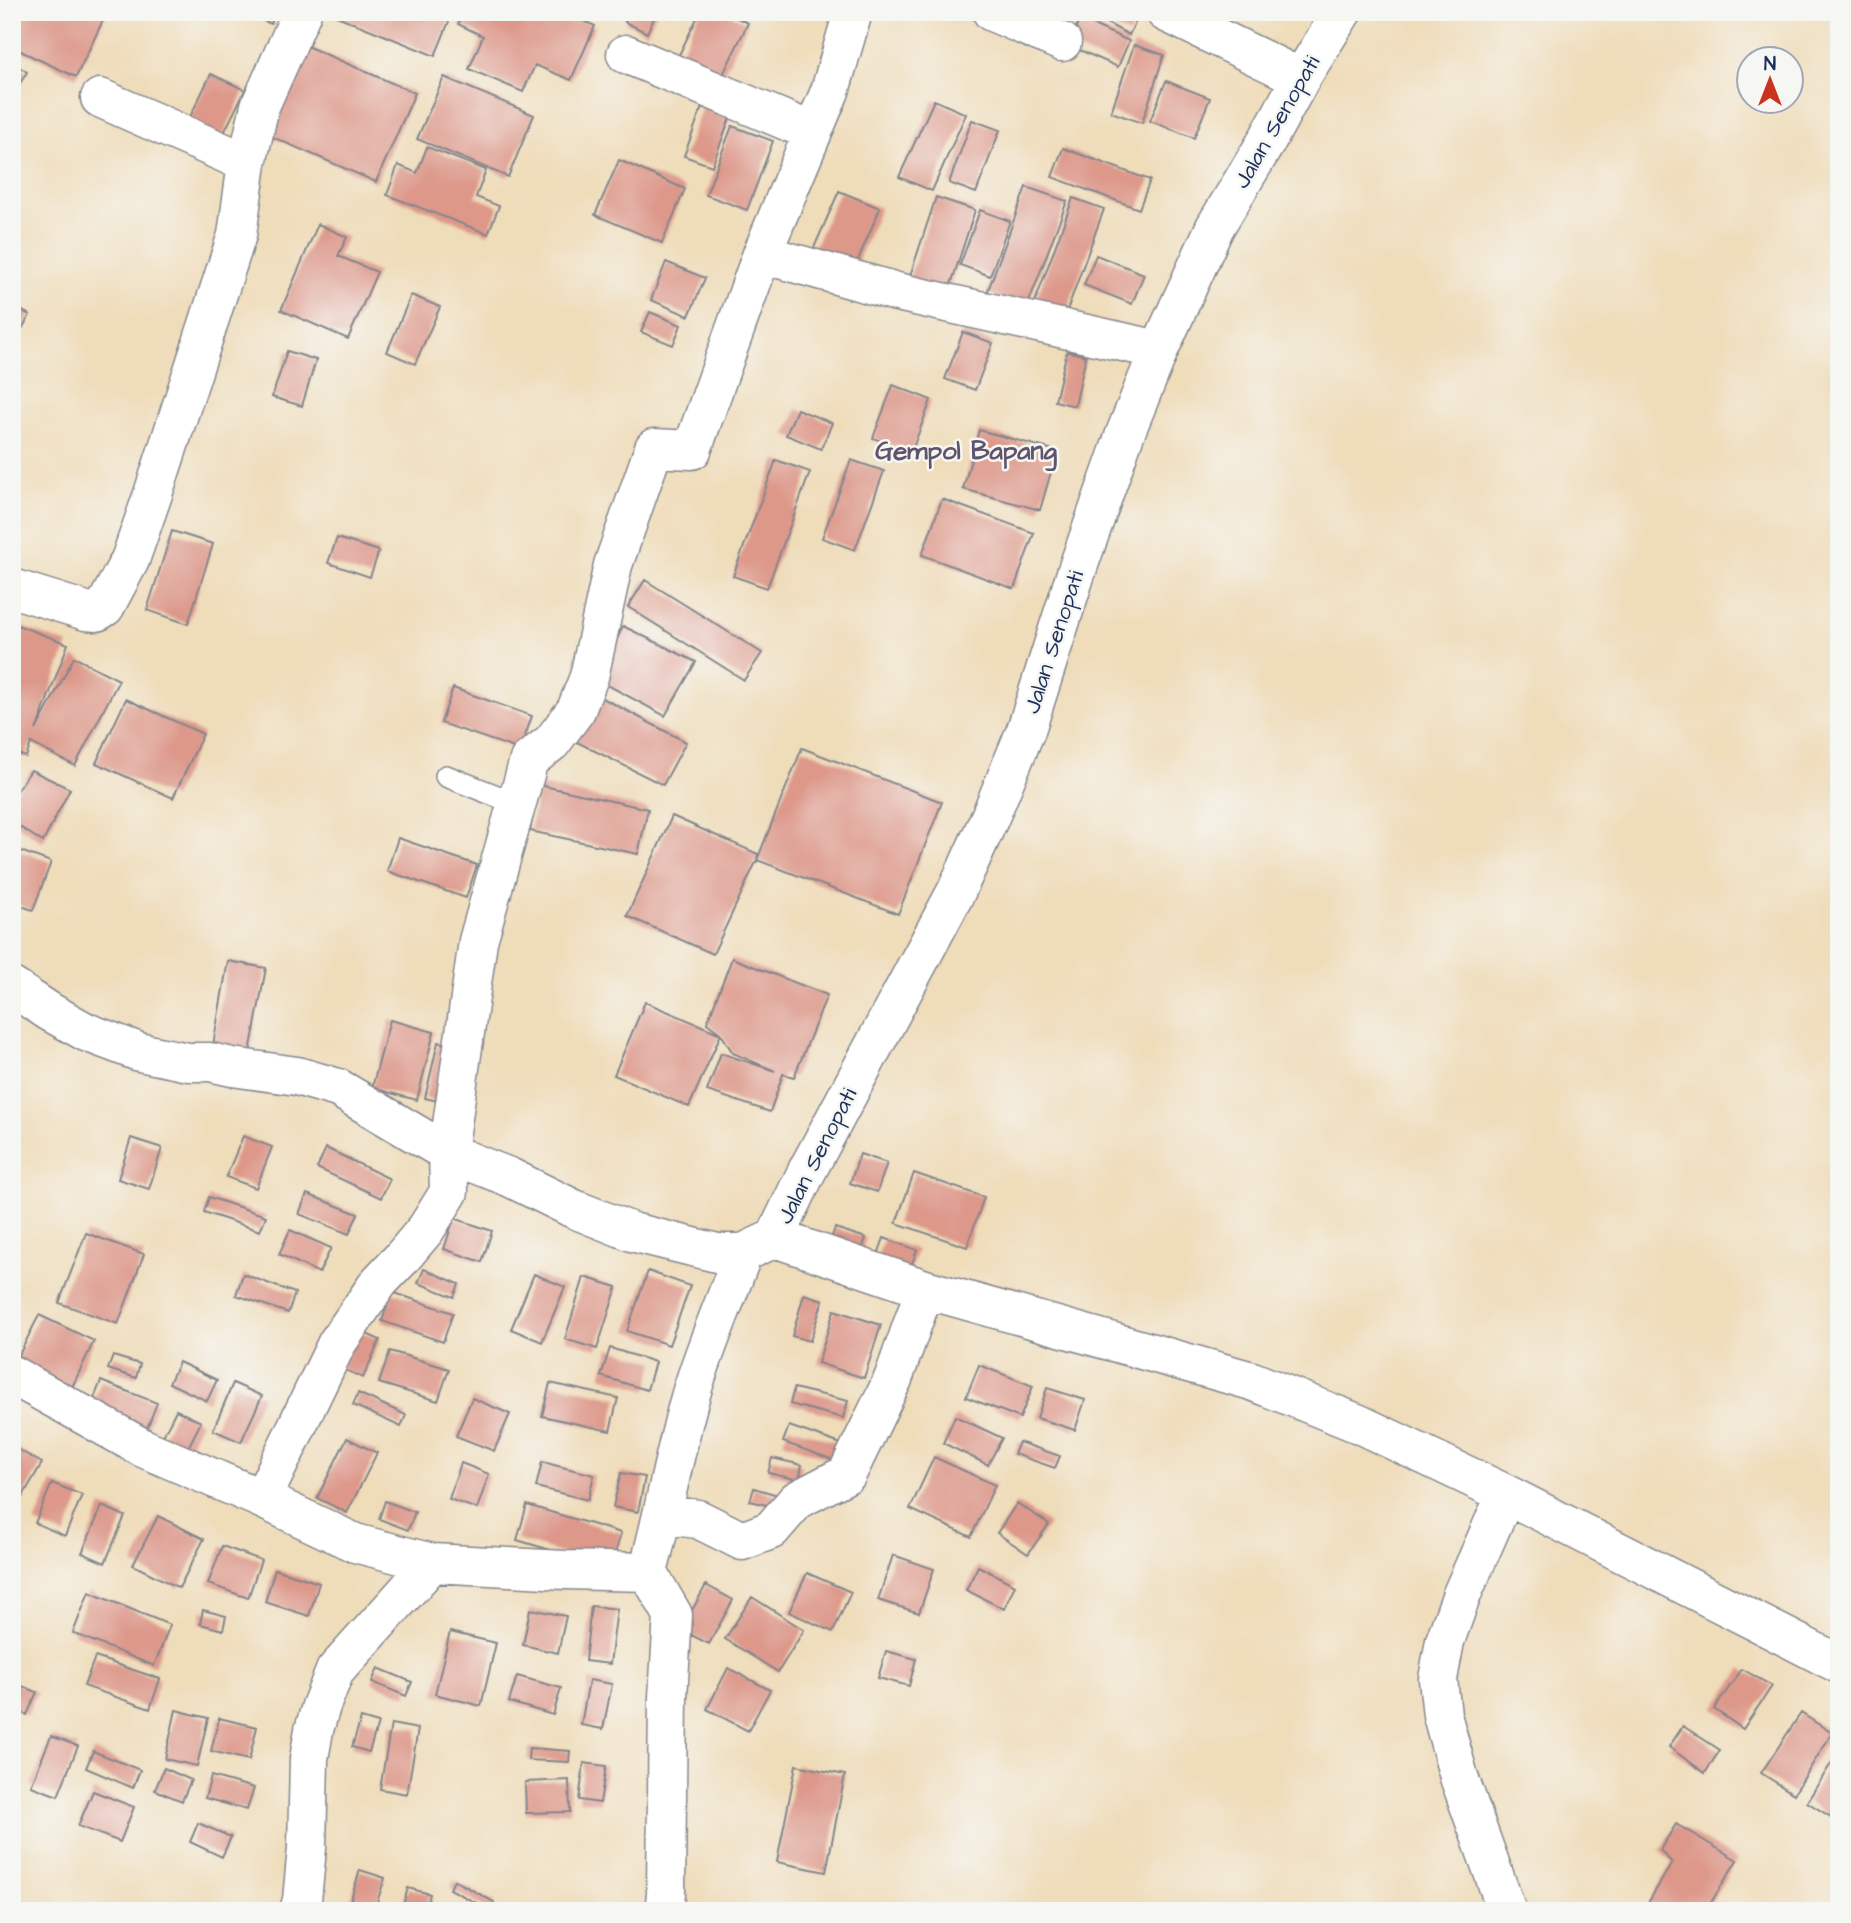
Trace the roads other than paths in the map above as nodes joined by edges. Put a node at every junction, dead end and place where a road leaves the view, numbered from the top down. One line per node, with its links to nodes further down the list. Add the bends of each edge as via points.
1 (302, 12): 11 (street, via 260,106)
2 (853, 12): 10 (street)
3 (992, 12): 6 (street)
4 (1165, 12): 8 (street)
5 (1342, 12): 8 (street, Jalan Senopati)
6 (1062, 42)
7 (625, 54): 10 (street)
8 (1301, 78): 13 (street, Jalan Senopati, via 1215,227)
9 (100, 98): 11 (street)
10 (813, 132): 12 (street)
11 (247, 163): 14 (street, via 237,235 130,560 105,607 86,611)
12 (762, 254): 13 (street, via 897,292); 16 (street, via 692,450 654,448 614,565 589,677 576,710 552,742 529,761)
13 (1159, 350): 19 (street, Jalan Senopati, via 1076,573 1026,730 990,817 956,892 807,1171)
14 (12, 588)
15 (446, 776): 16 (lane)
16 (517, 804): 18 (street, via 478,941)
17 (12, 987): 18 (street, via 86,1032 139,1052 297,1076 338,1088)
18 (448, 1153): 19 (street, via 632,1231 717,1253); 23 (street, via 449,1192 426,1229 379,1282 337,1343)
19 (759, 1245): 20 (street); 24 (street, Jalan Senopati, via 692,1392)
20 (925, 1289): 22 (street, via 1252,1381 1359,1424); 24 (street, via 893,1379 847,1474 797,1500 771,1530 742,1541 698,1520)
21 (12, 1375): 23 (street, via 143,1448)
22 (1506, 1494): 27 (street); 30 (street, via 1462,1594 1445,1641 1438,1679 1442,1715 1459,1777)
23 (262, 1499): 25 (street, via 355,1543)
24 (663, 1515): 26 (street, Jalan Senopati)
25 (432, 1563): 26 (street); 28 (street, via 335,1671 321,1706 309,1759 307,1848)
26 (648, 1572): 29 (street, via 673,1615)
27 (1839, 1664)
28 (299, 1911)
29 (664, 1911)
30 (1507, 1911)

